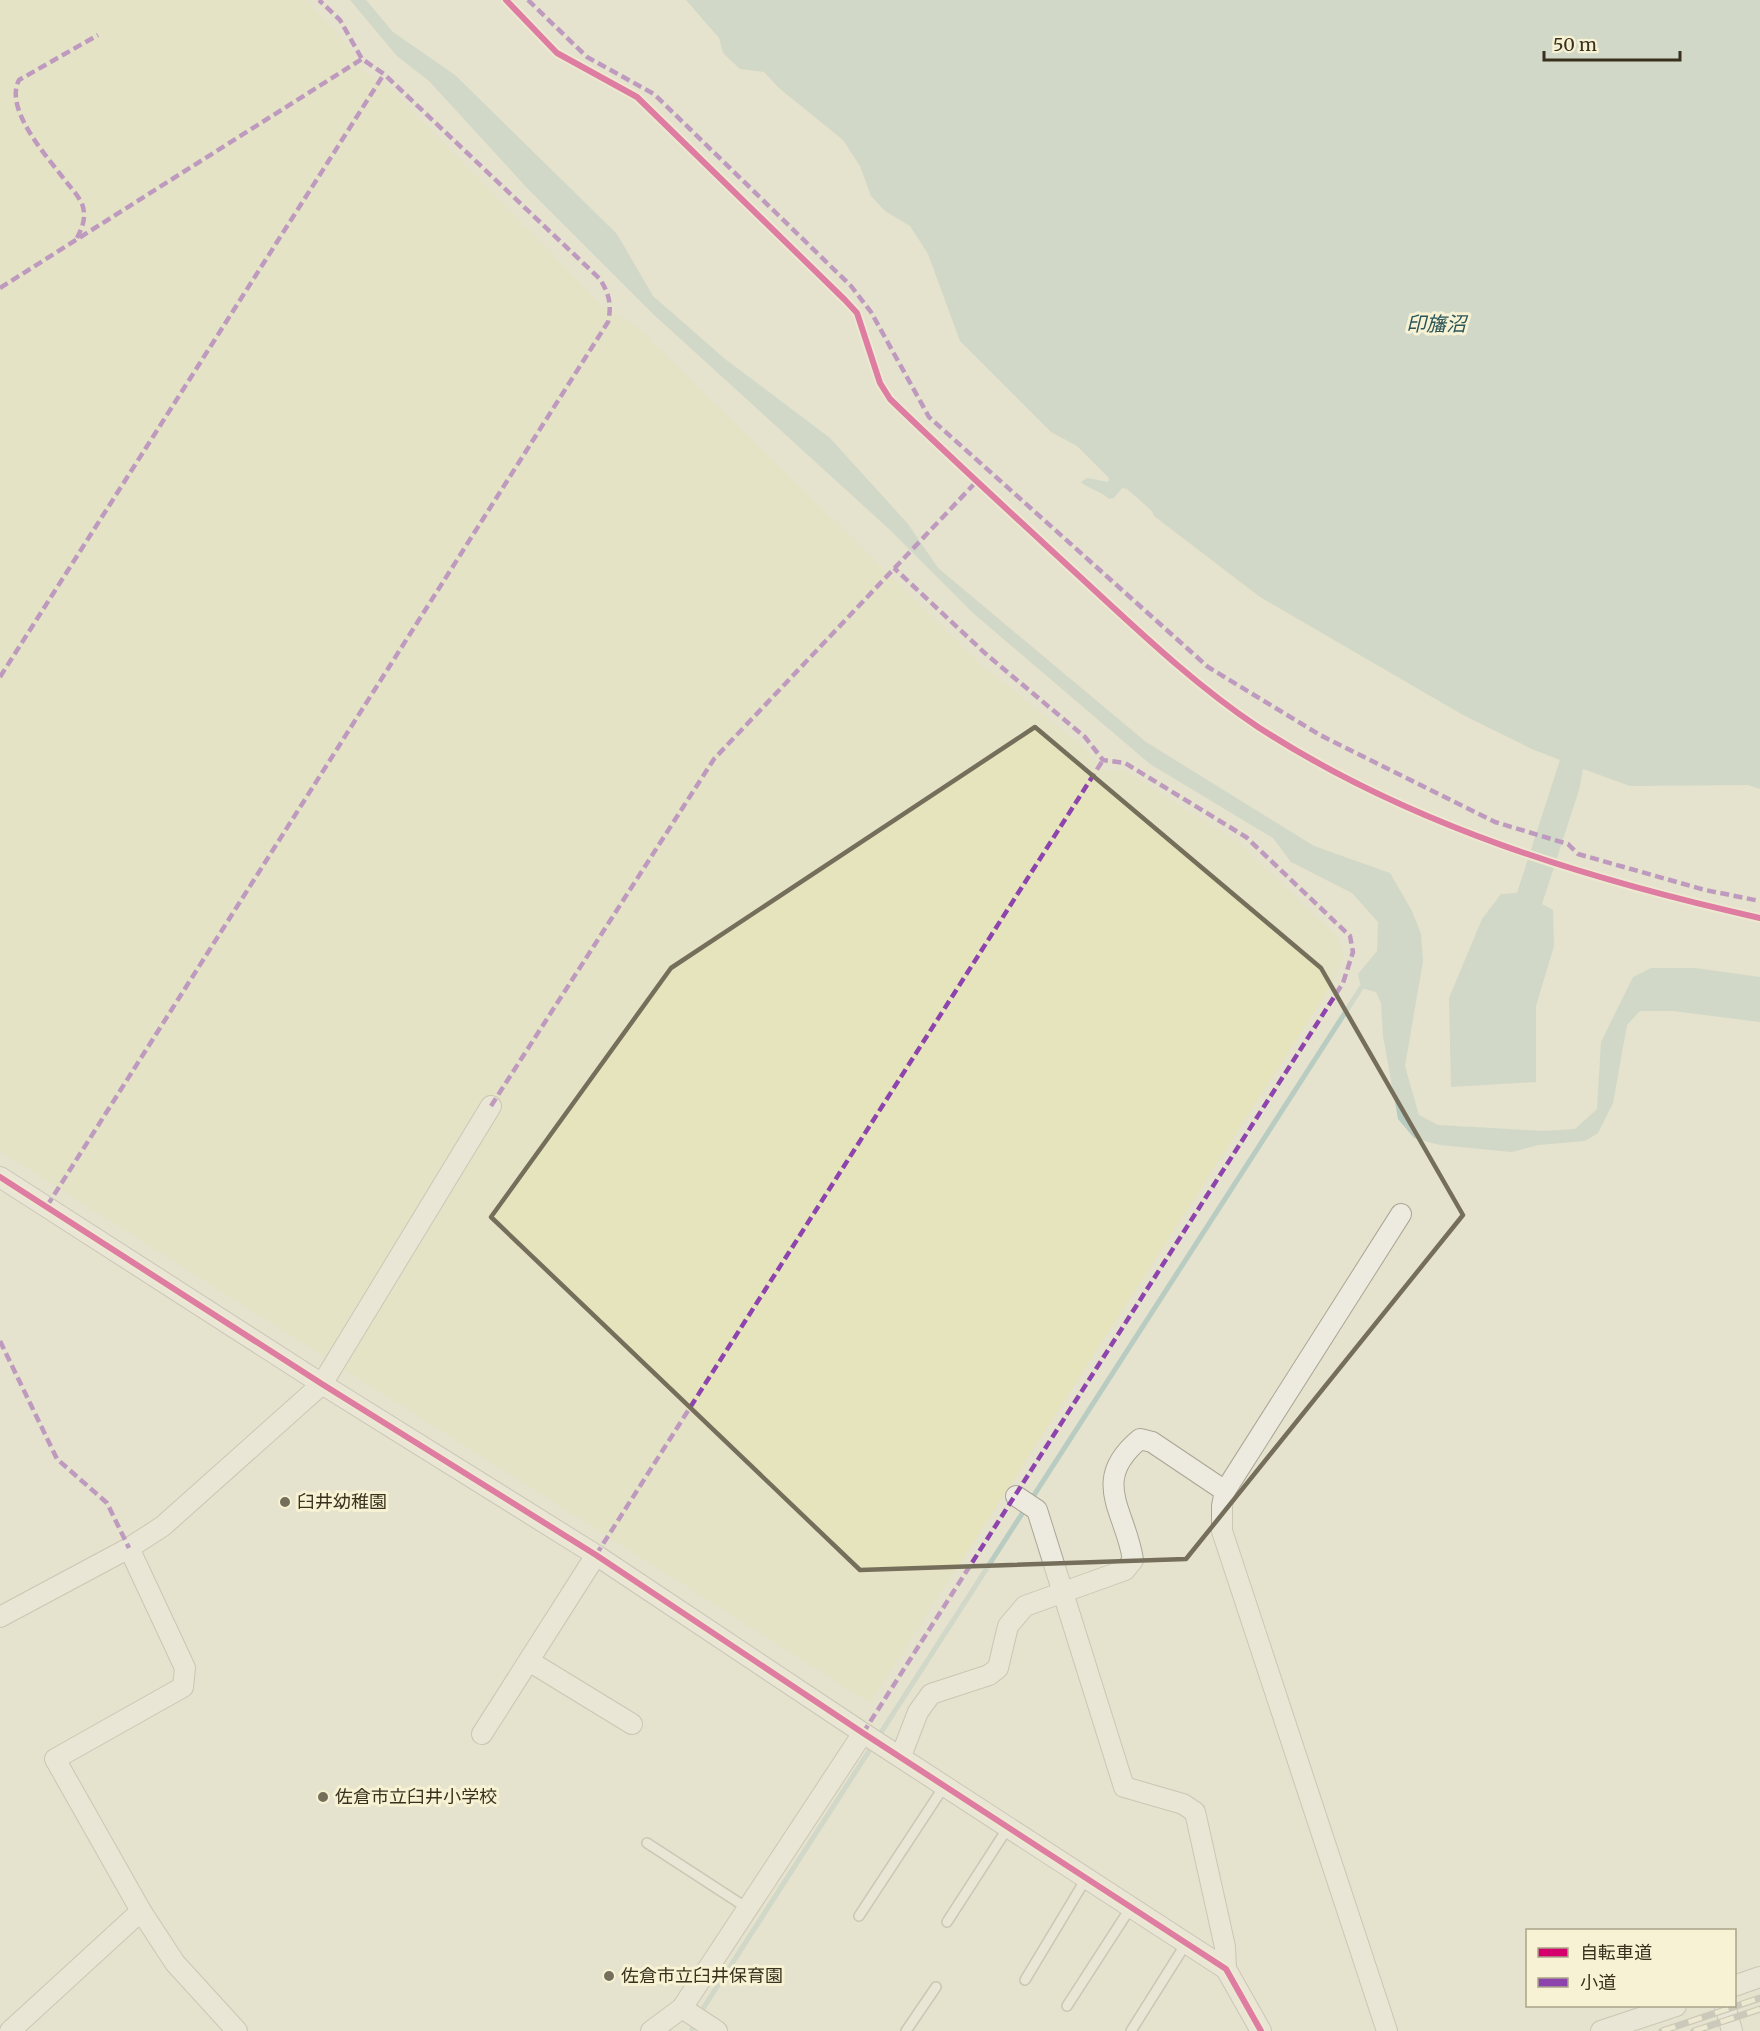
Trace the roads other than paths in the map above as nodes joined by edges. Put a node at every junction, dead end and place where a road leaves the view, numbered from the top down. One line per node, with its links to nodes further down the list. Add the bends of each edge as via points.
1 (491, 1106): 4 (street)
2 (0, 1177): 4 (street)
3 (1401, 1214): 5 (street)
4 (322, 1384): 7 (street, via 163,1526); 8 (street)
5 (1226, 1491): 9 (street, via 1152,1442 1140,1439 1131,1446 1113,1477 1112,1495 1131,1544 1133,1560 1125,1570); 41 (street, via 1222,1531)
6 (1024, 1502): 9 (street)
7 (129, 1548): 10 (street); 22 (street, via 184,1668 183,1687 55,1759)
8 (596, 1555): 11 (street); 14 (street)
9 (1062, 1592): 15 (street, via 1025,1605 1018,1613 1008,1626 998,1668 989,1676 932,1694 918,1712); 26 (street, via 1124,1787 1183,1804 1195,1812 1226,1947)
10 (0, 1617)
11 (529, 1661): 12 (street); 13 (street)
12 (632, 1724)
13 (482, 1734)
14 (871, 1738): 15 (street); 21 (street)
15 (902, 1756): 16 (street)
16 (945, 1785): 17 (street); 23 (lane)
17 (1009, 1826): 19 (street); 24 (lane)
18 (647, 1843): 21 (lane)
19 (1087, 1877): 20 (street); 28 (lane)
20 (1131, 1906): 25 (street); 31 (lane)
21 (747, 1908): 34 (street)
22 (141, 1911): 35 (street); 36 (street, via 175,1963)
23 (859, 1916)
24 (947, 1922)
25 (1186, 1942): 26 (street); 39 (lane)
26 (1226, 1968): 40 (street)
27 (1760, 1977): 29 (street)
28 (1025, 1980)
29 (1736, 1985)
30 (936, 1987): 38 (lane)
31 (1067, 2006)
32 (1673, 2007): 42 (street)
33 (1725, 2007): 43 (street)
34 (699, 2019): 37 (street)
35 (10, 2031)
36 (237, 2031)
37 (651, 2031)
38 (906, 2031)
39 (1131, 2031)
40 (1262, 2031)
41 (1387, 2031)
42 (1601, 2031)
43 (1732, 2031)

